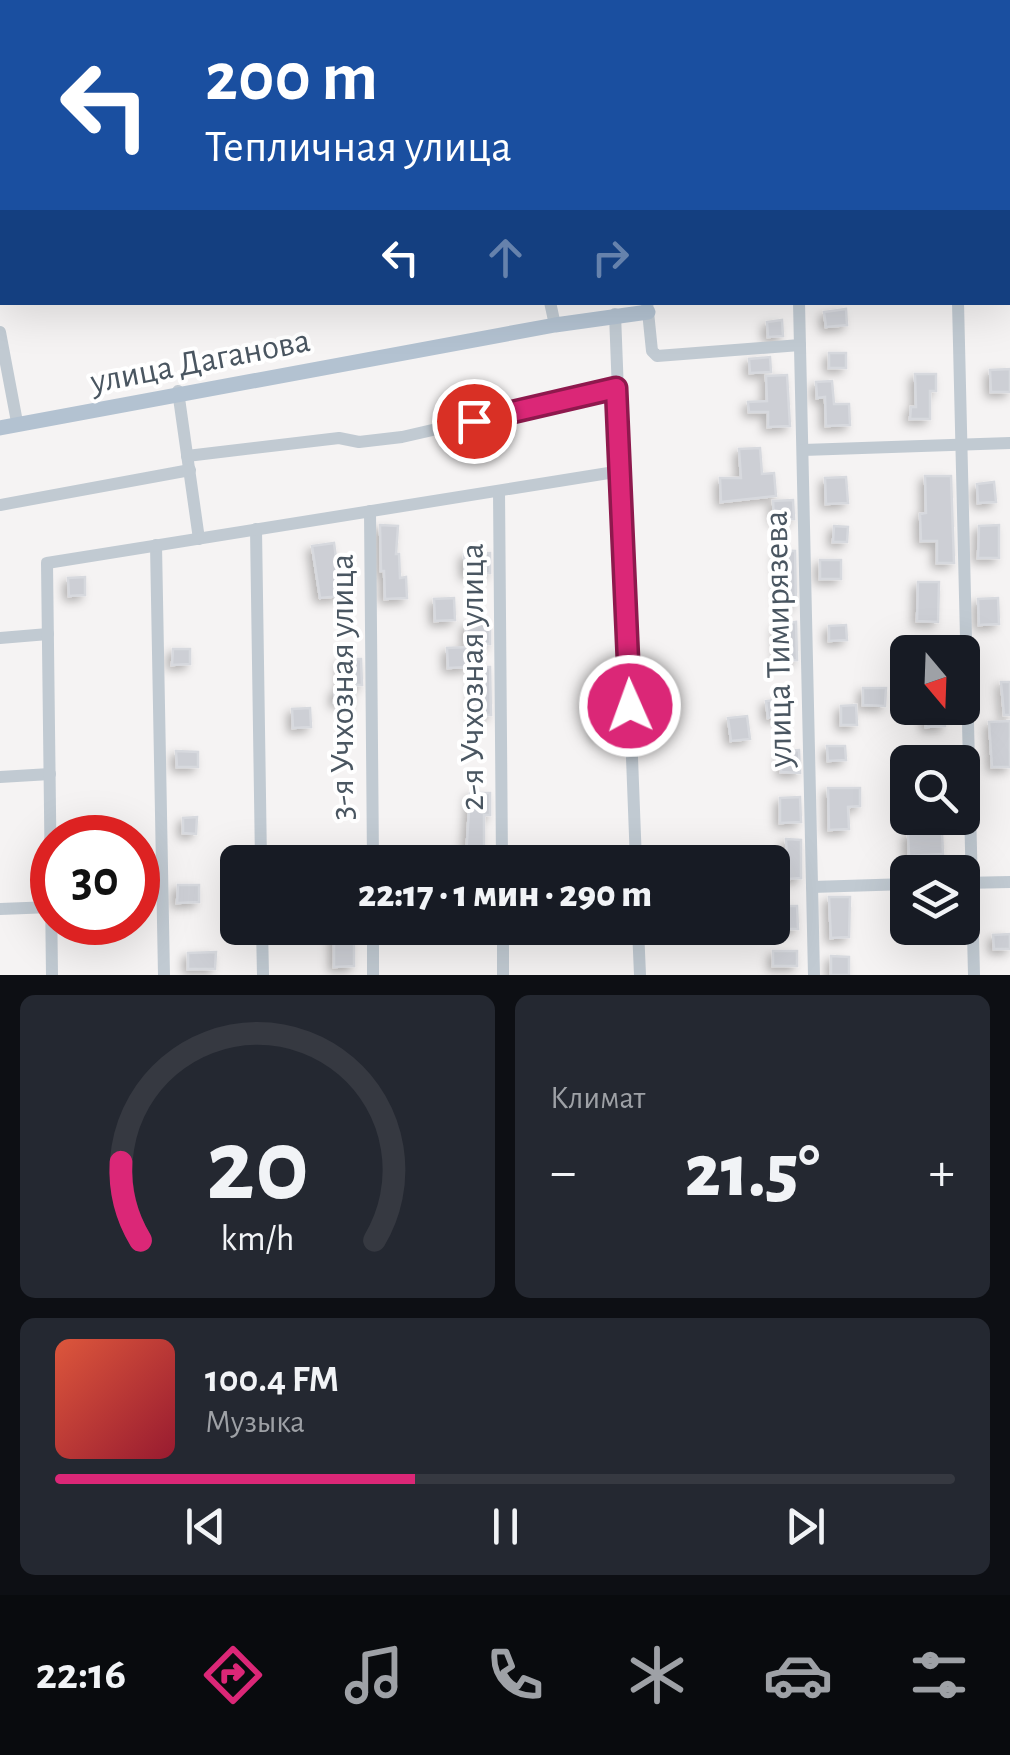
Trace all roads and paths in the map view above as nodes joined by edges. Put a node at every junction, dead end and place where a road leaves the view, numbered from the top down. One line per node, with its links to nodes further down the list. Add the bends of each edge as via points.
1 (551, 305): 6 (street)
2 (800, 305): 8 (street, улица Тимирязева)
3 (958, 305): 14 (street)
4 (648, 308): 5 (main road, улица Даганова); 8 (street, via 657,356)
5 (615, 315): 6 (main road, улица Даганова); 9 (street)
6 (555, 324): 10 (main road, улица Даганова)
7 (0, 332): 11 (street)
8 (800, 345): 15 (street, улица Тимирязева)
9 (616, 388): 16 (street, via 402,437 340,438); 17 (street)
10 (178, 392): 11 (main road, улица Даганова); 12 (main road, улица Даганова); 16 (street)
11 (17, 422): 12 (main road, улица Даганова)
12 (0, 427)
13 (1010, 443): 14 (street)
14 (960, 444): 15 (street); 33 (street)
15 (803, 450): 37 (street, улица Тимирязева)
16 (189, 463): 19 (street); 22 (street)
17 (621, 471): 18 (street); 32 (street)
18 (500, 490): 20 (street); 31 (street, 2-я Учхозная улица)
19 (0, 505)
20 (370, 511): 21 (street); 30 (street, 3-я Учхозная улица)
21 (256, 530): 22 (street); 29 (street)
22 (199, 538): 23 (street)
23 (156, 545): 24 (street, via 46,562); 47 (street)
24 (48, 634): 25 (street); 26 (street)
25 (0, 638)
26 (50, 774): 27 (street); 28 (street)
27 (0, 777)
28 (51, 815)
29 (261, 845)
30 (372, 845)
31 (502, 845)
32 (635, 845)
33 (967, 855)
34 (1010, 882): 35 (street)
35 (980, 883)
36 (890, 884): 37 (street)
37 (812, 886): 52 (street, улица Тимирязева)
38 (30, 908): 39 (street)
39 (0, 909)
40 (52, 945): 46 (street)
41 (262, 945): 48 (street)
42 (373, 945): 49 (street)
43 (503, 945): 50 (street)
44 (639, 945): 51 (street)
45 (972, 945): 53 (street)
46 (52, 975)
47 (164, 975)
48 (263, 975)
49 (373, 975)
50 (503, 975)
51 (640, 975)
52 (814, 975)
53 (974, 975)

